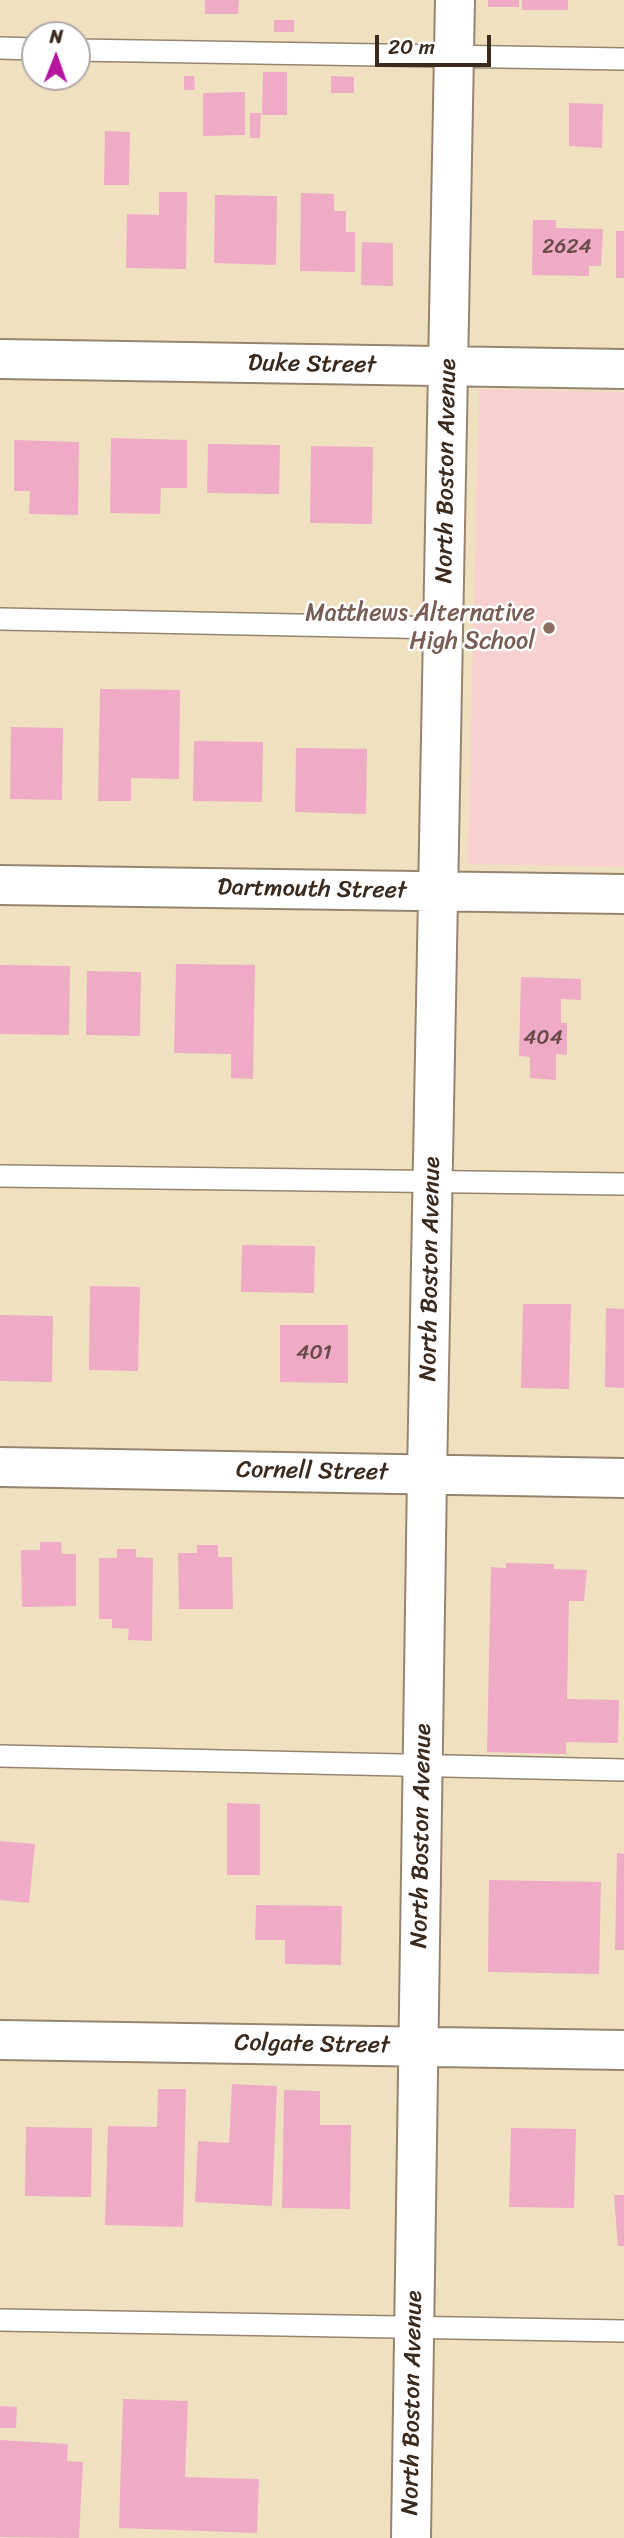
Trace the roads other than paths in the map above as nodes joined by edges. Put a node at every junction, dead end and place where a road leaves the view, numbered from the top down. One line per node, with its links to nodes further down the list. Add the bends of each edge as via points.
1 (455, 0): 5 (street, North Boston Avenue)
2 (0, 48): 3 (lane)
3 (21, 49)
4 (91, 50): 5 (lane)
5 (454, 57): 6 (lane); 8 (street, North Boston Avenue)
6 (624, 58)
7 (0, 359): 8 (street, Duke Street)
8 (449, 367): 9 (street, Duke Street); 11 (street, North Boston Avenue)
9 (624, 369)
10 (0, 619): 11 (lane)
11 (444, 628): 13 (street, North Boston Avenue)
12 (0, 886): 13 (street, Dartmouth Street)
13 (438, 891): 14 (street, Dartmouth Street); 16 (street, North Boston Avenue)
14 (624, 894)
15 (0, 1176): 16 (lane)
16 (432, 1182): 17 (lane); 19 (street, North Boston Avenue)
17 (624, 1184)
18 (0, 1466): 19 (street, Cornell Street)
19 (427, 1475): 20 (street, Cornell Street); 22 (street, North Boston Avenue)
20 (624, 1478)
21 (0, 1756): 22 (lane)
22 (423, 1765): 23 (lane); 25 (street, North Boston Avenue)
23 (624, 1770)
24 (0, 2040): 25 (street, Colgate Street)
25 (418, 2046): 26 (street, Colgate Street); 28 (street, North Boston Avenue)
26 (624, 2050)
27 (0, 2320): 28 (lane)
28 (414, 2328): 29 (lane); 30 (street, North Boston Avenue)
29 (624, 2332)
30 (411, 2538)

